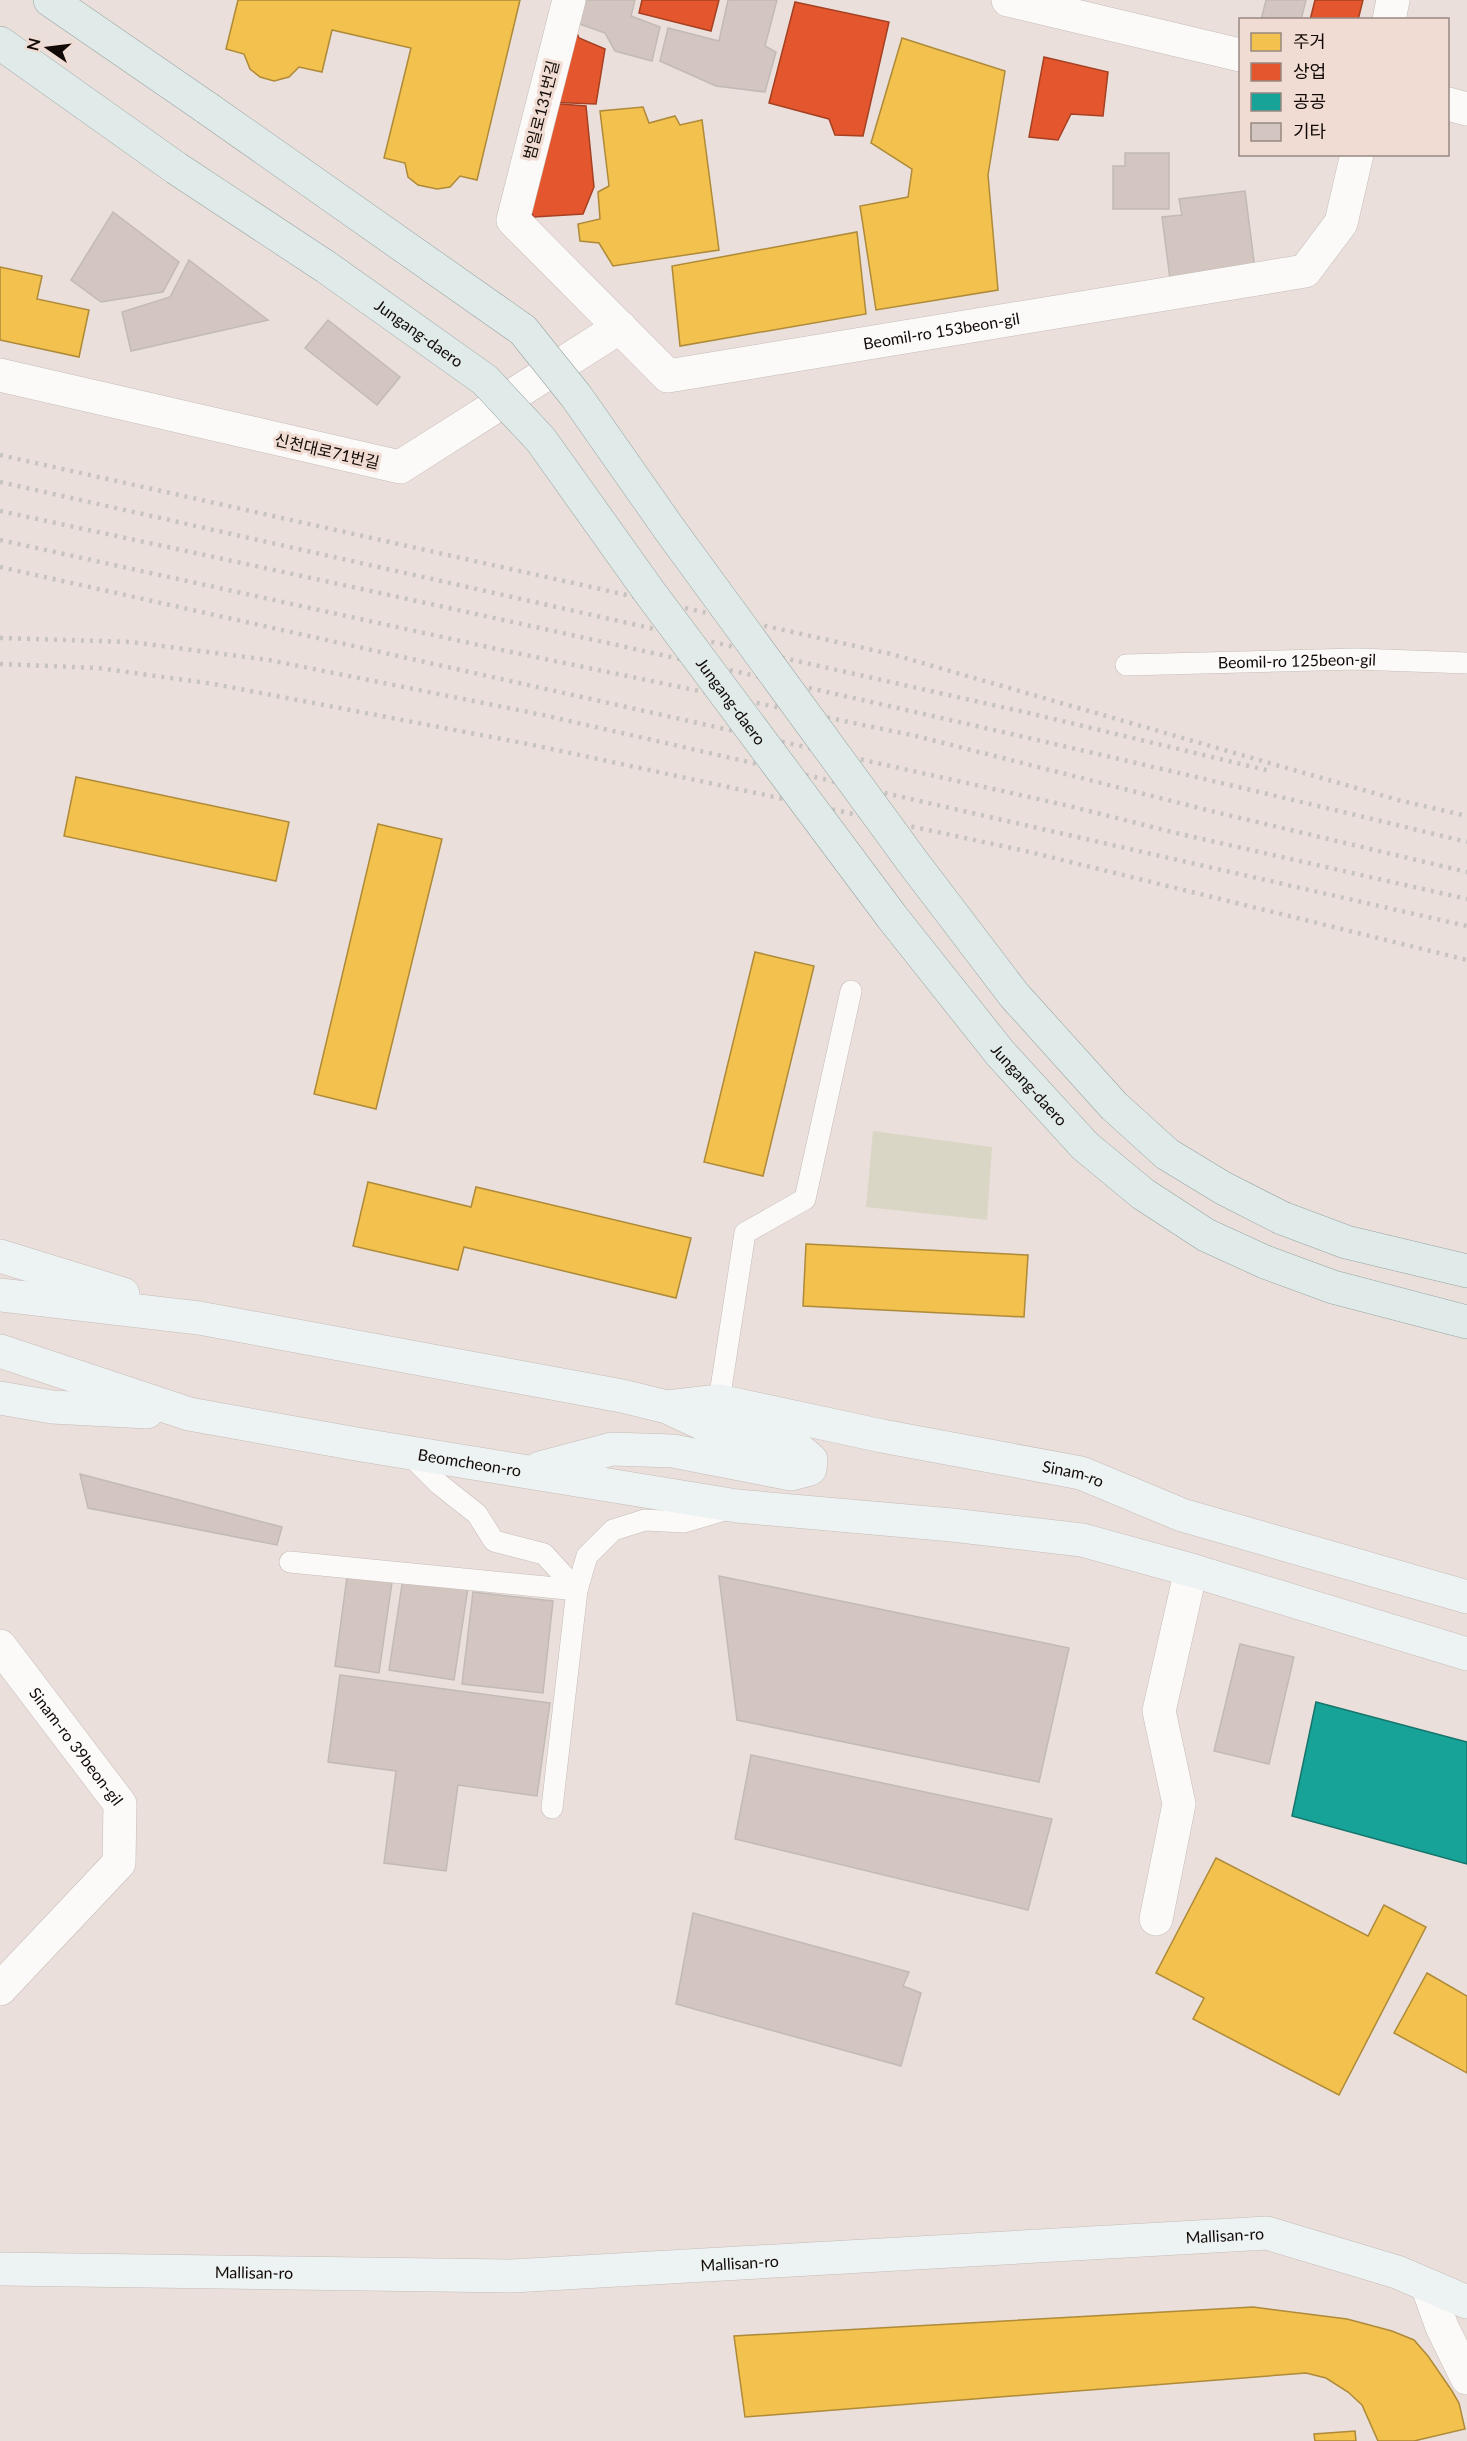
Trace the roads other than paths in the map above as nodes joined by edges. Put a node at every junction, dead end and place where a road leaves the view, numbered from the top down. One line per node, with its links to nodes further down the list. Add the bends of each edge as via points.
1 (50, 0): 18 (main road, bridge, via 523,330 576,396 912,861 1014,995 1114,1106 1167,1154 1282,1218 1346,1242)
2 (569, 0): 11 (street, 범일로131번길)
3 (1008, 0): 7 (street)
4 (1393, 0): 5 (street)
5 (1389, 18)
6 (0, 43): 21 (main road, Jungang-daero, bridge, via 485,380 541,440 863,878 1000,1053 1085,1146 1143,1194 1206,1235 1333,1287)
7 (1239, 55)
8 (1449, 104): 9 (street)
9 (1467, 109)
10 (1357, 156): 12 (street, Beomil-ro 153beon-gil, via 1341,223 1305,271 668,376)
11 (513, 220): 12 (street, Beomil-ro 153beon-gil)
12 (620, 327): 13 (street, 신천대로71번길, via 400,467)
13 (0, 375)
14 (1467, 663): 15 (lane, Beomil-ro 125beon-gil, via 1356,659)
15 (1126, 665)
16 (851, 991): 24 (lane, via 804,1199 745,1233)
17 (0, 1256): 20 (main road)
18 (1467, 1271)
19 (0, 1295): 20 (main road)
20 (200, 1318): 25 (main road)
21 (1467, 1322)
22 (0, 1351): 26 (main road, Beomcheon-ro)
23 (0, 1398): 26 (main road, via 52,1407)
24 (719, 1401): 25 (main road, Sinam-ro); 33 (main road, Sinam-ro, via 1080,1473 1182,1515)
25 (667, 1407): 28 (main road, via 723,1433 797,1448 811,1460 810,1469 790,1474 673,1451 612,1449)
26 (189, 1414): 27 (main road, Beomcheon-ro)
27 (407, 1453): 28 (main road, Beomcheon-ro); 32 (lane, via 477,1514 494,1541 544,1554)
28 (527, 1472): 29 (main road, Beomcheon-ro)
29 (737, 1506): 31 (main road, Beomcheon-ro, via 1082,1540); 32 (lane, via 684,1522 645,1520 613,1530 587,1556)
30 (290, 1562): 32 (lane)
31 (1191, 1570): 35 (main road); 37 (street, via 1159,1711 1179,1804)
32 (577, 1590): 36 (lane)
33 (1467, 1597)
34 (0, 1646): 38 (street, Sinam-ro 39beon-gil, via 120,1804 119,1863)
35 (1467, 1654)
36 (552, 1808)
37 (1156, 1919)
38 (0, 1989)
39 (0, 2269): 40 (main road, Mallisan-ro, via 512,2276 1267,2233 1397,2272)
40 (1427, 2285): 41 (main road, Mallisan-ro); 42 (street)
41 (1467, 2302)
42 (1467, 2378)

